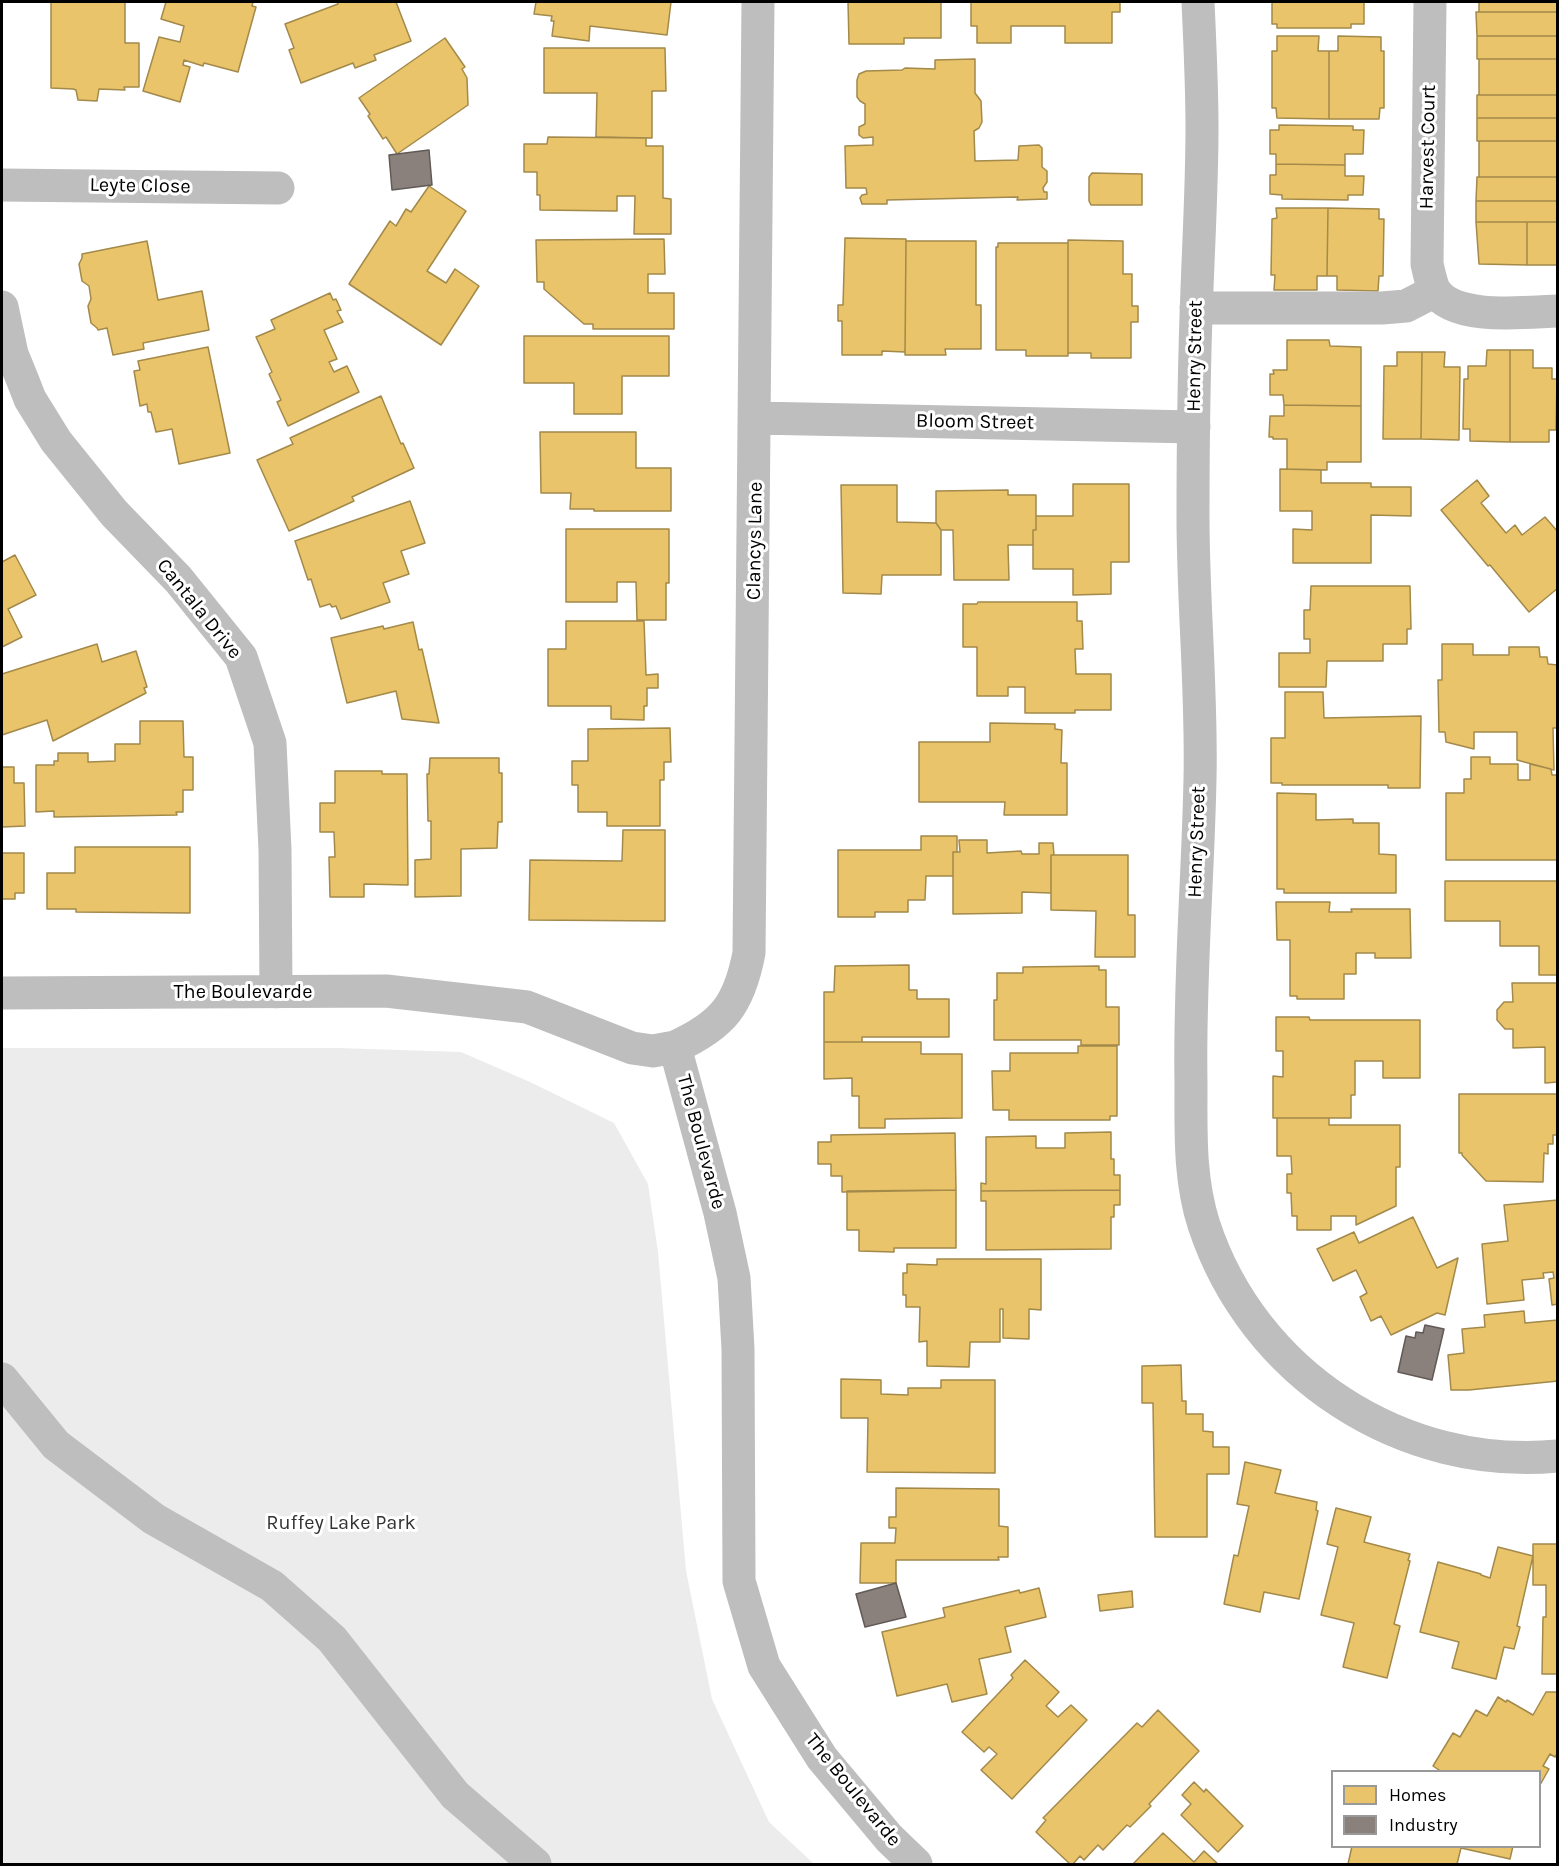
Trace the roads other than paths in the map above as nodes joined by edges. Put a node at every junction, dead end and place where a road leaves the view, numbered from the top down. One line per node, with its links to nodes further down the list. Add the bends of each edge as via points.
1 (758, 2): 10 (street, Clancys Lane)
2 (1198, 2): 8 (street, Henry Street, via 1202,128)
3 (1430, 2): 6 (street, Harvest Court, via 1426,264)
4 (2, 185): 5 (street, Leyte Close)
5 (278, 188)
6 (1436, 291): 8 (street, via 1406,306 1382,308); 9 (street, via 1452,305 1474,312)
7 (2, 307): 12 (street, Cantala Drive, via 12,354 30,399 56,441 241,657 270,743)
8 (1196, 308): 11 (street, Henry Street)
9 (1557, 311)
10 (756, 418): 11 (street, Bloom Street); 14 (street, Clancys Lane, via 750,953 744,981 731,1008 699,1036)
11 (1194, 427): 16 (street, Henry Street, via 1200,775 1190,1016 1191,1164 1204,1223 1226,1280 1272,1344 1315,1384 1363,1418 1417,1441 1473,1454 1527,1459)
12 (276, 992): 13 (street, The Boulevarde); 14 (street, The Boulevarde, via 386,991 527,1007 632,1048 653,1051)
13 (2, 993)
14 (675, 1047): 17 (street, The Boulevarde, via 734,1278 739,1581 764,1666)
15 (2, 1378): 18 (street, via 56,1445 154,1519 272,1586 332,1639 455,1795)
16 (1557, 1456)
17 (885, 1851): 19 (street, The Boulevarde)
18 (535, 1864)
19 (916, 1864)

